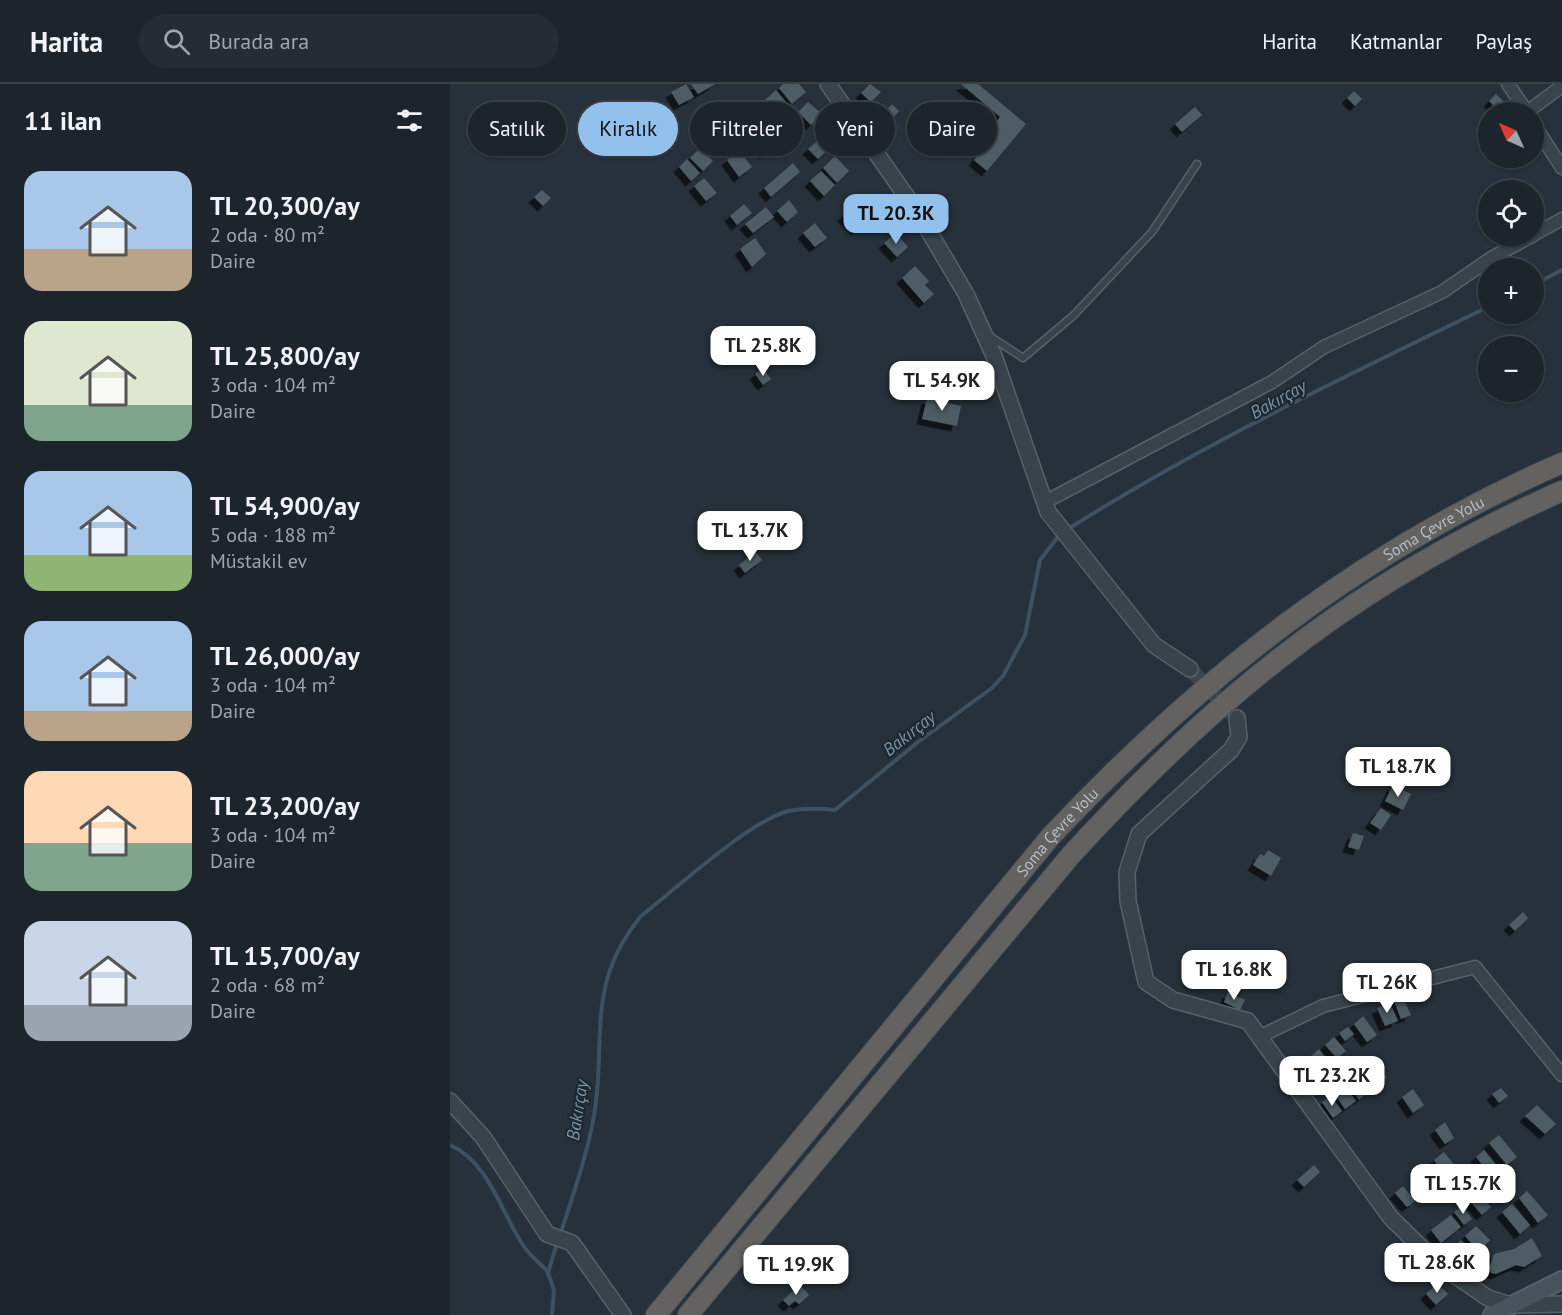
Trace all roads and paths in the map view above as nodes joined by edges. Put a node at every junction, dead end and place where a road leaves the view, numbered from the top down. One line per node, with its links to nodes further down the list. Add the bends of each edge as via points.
1 (828, 84): 12 (street, via 918,213)
2 (1508, 84): 4 (street)
3 (1562, 86): 5 (street)
4 (1520, 102)
5 (1540, 102)
6 (1544, 140): 8 (street)
7 (1197, 164): 12 (lane, via 1152,232 1074,315 1023,358)
8 (1562, 168)
9 (1562, 219): 10 (street)
10 (1544, 229)
11 (1513, 246): 15 (street, via 1442,292 1324,346 1272,382)
12 (985, 333): 15 (street)
13 (1562, 463): 25 (highway, Soma Çevre Yolu, via 1506,487 1373,562 1239,658 1112,772 1052,837)
14 (1562, 490): 26 (highway, Soma Çevre Yolu, via 1447,548 1281,656 1131,790 1071,855)
15 (1046, 507): 16 (street, via 1154,645)
16 (1190, 669)
17 (1236, 718): 18 (street, via 1239,737 1231,750 1138,834 1127,872 1128,901 1146,982 1173,1000 1248,1021)
18 (1259, 1037): 19 (street, via 1323,1006 1475,967); 23 (street, via 1391,1218 1437,1263 1488,1298)
19 (1562, 1075)
20 (450, 1101): 24 (street, via 483,1137 547,1234 572,1243)
21 (1562, 1280): 23 (main road)
22 (1562, 1304): 23 (street)
23 (1511, 1305): 27 (main road)
24 (623, 1315)
25 (656, 1315)
26 (688, 1315)
27 (1492, 1315)

